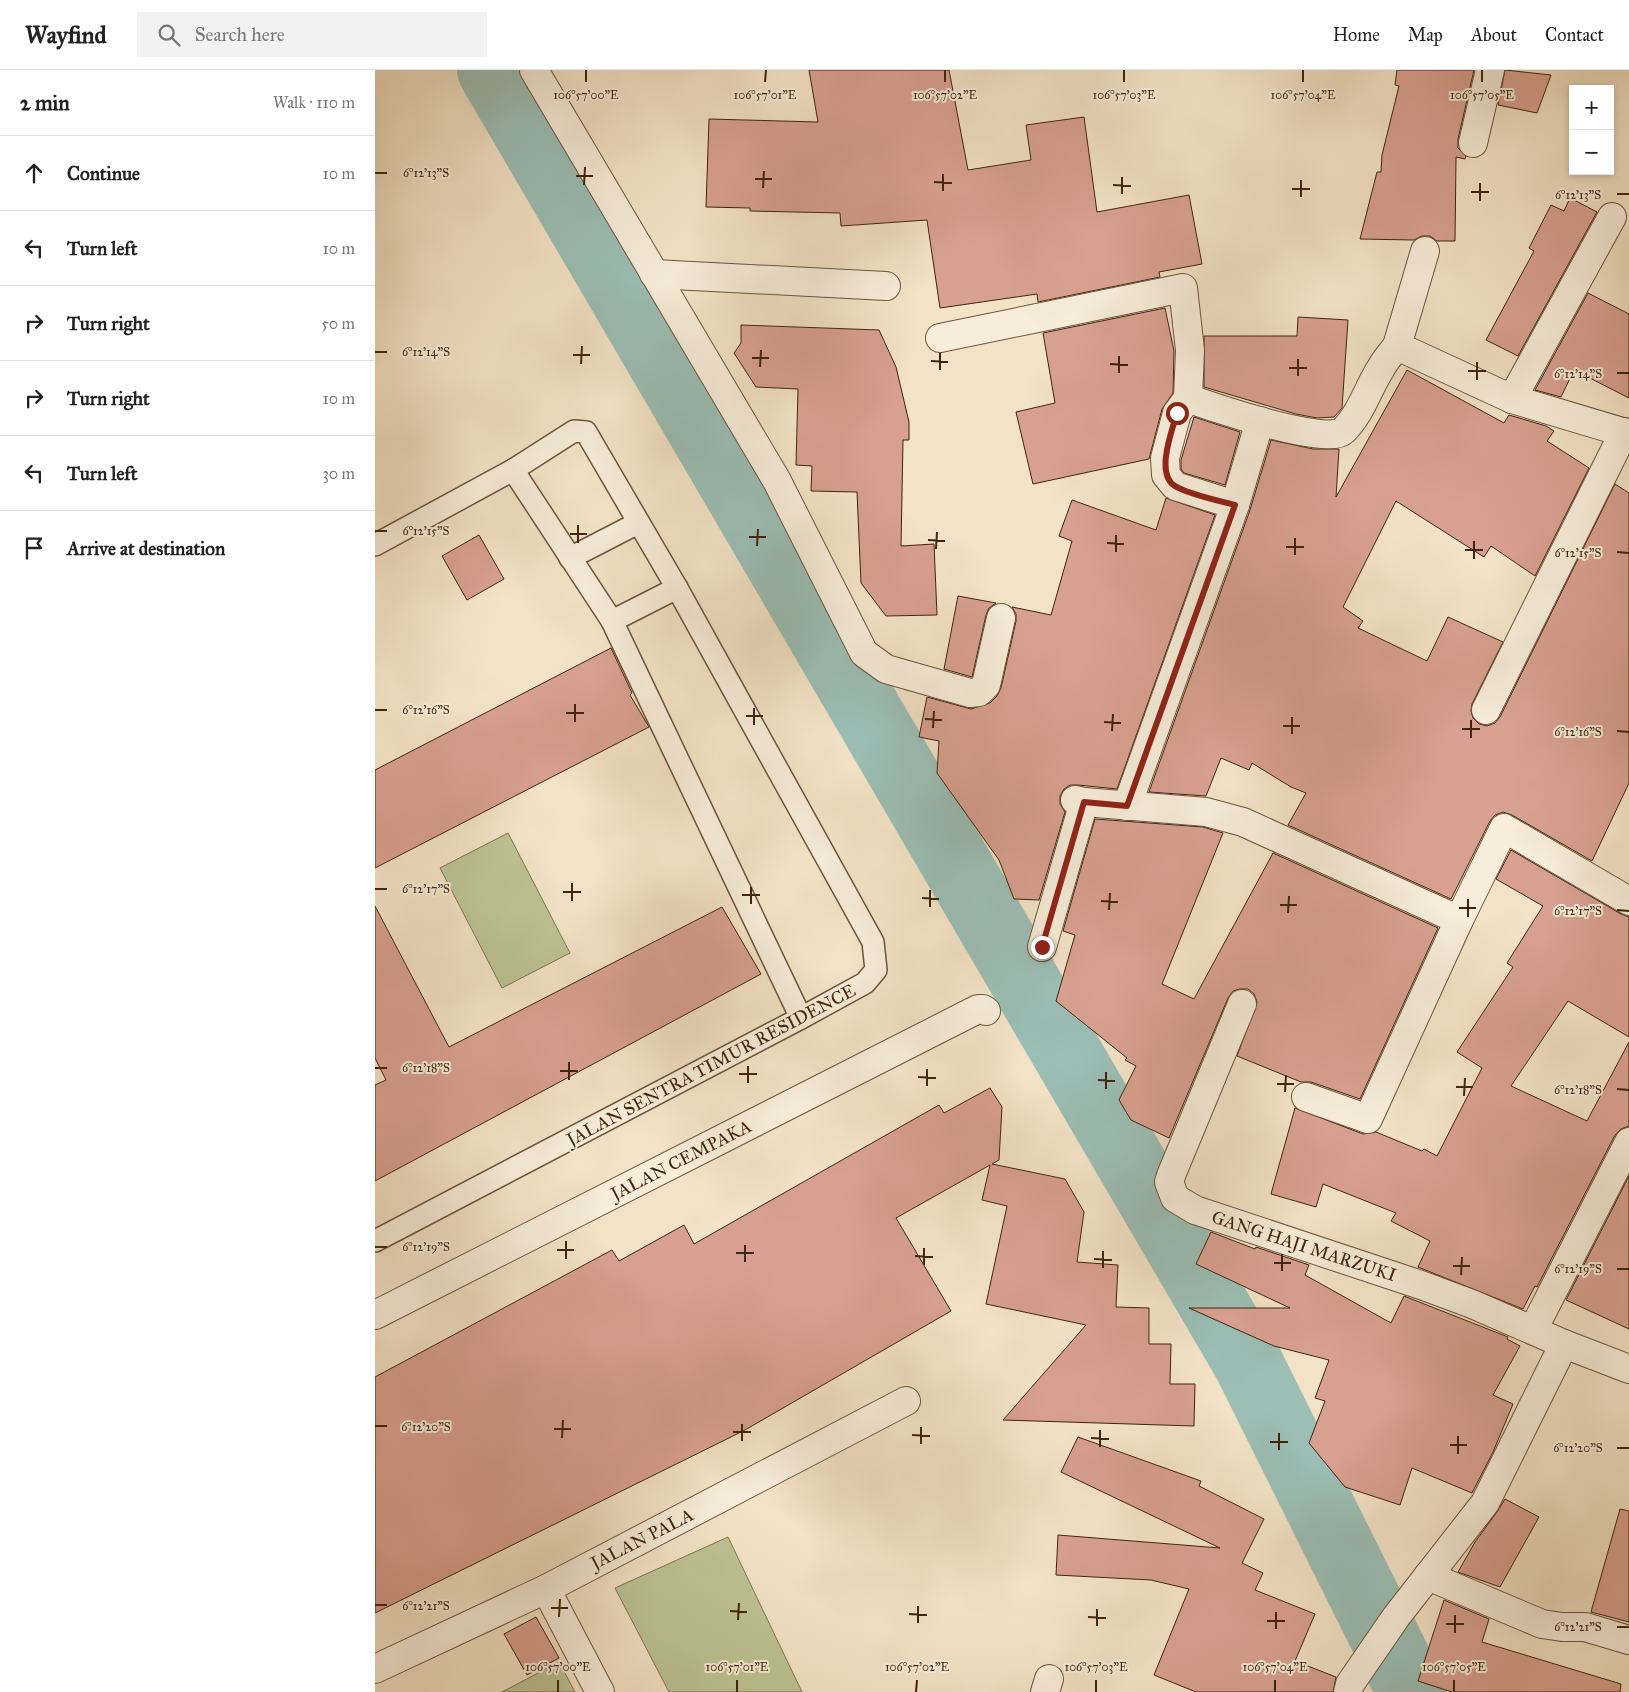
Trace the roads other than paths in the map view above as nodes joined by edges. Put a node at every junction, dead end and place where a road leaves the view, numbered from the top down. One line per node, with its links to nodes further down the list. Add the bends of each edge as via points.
1 (533, 70): 6 (street)
2 (1490, 70): 3 (street)
3 (1473, 143)
4 (1612, 217): 11 (street)
5 (1425, 251): 9 (street)
6 (654, 274): 7 (street); 20 (street, via 777,481 864,654 886,669 970,693 979,692 986,685)
7 (886, 286)
8 (940, 338): 10 (street, via 1183,288 1190,350)
9 (1397, 346): 11 (street); 12 (street, via 1343,432 1331,436)
10 (1188, 398): 12 (street); 15 (street, via 1177,413 1165,458 1166,475 1175,486)
11 (1511, 398): 13 (street)
12 (1259, 421): 15 (street)
13 (1627, 433): 22 (street)
14 (513, 470): 16 (lane, JALAN SENTRA TIMUR RESIDENCE, via 574,431 586,432); 17 (lane); 18 (lane)
15 (1235, 505): 23 (street)
16 (638, 523): 18 (lane); 19 (lane, JALAN SENTRA TIMUR RESIDENCE)
17 (375, 545)
18 (570, 558): 21 (lane)
19 (677, 588): 21 (lane); 29 (lane, JALAN SENTRA TIMUR RESIDENCE, via 873,942 876,970 865,983)
20 (1001, 618)
21 (612, 621): 29 (lane)
22 (1486, 710)
23 (1127, 806): 25 (street, via 1206,812 1243,822); 26 (street, via 1079,801)
24 (1629, 902): 25 (street, via 1504,828)
25 (1459, 920): 30 (street, via 1368,1119)
26 (1042, 947)
27 (1242, 1004): 34 (street, GANG HAJI MARZUKI, via 1172,1173 1169,1182 1175,1198 1185,1206 1227,1222 1369,1266 1464,1300)
28 (986, 1012): 33 (street, JALAN CEMPAKA, via 978,1009)
29 (801, 1018): 32 (lane, JALAN SENTRA TIMUR RESIDENCE)
30 (1306, 1097)
31 (1629, 1142): 34 (street)
32 (375, 1241)
33 (375, 1315)
34 (1533, 1330): 35 (street, GANG HAJI MARZUKI)
35 (1564, 1344): 36 (street, GANG HAJI MARZUKI); 38 (street, via 1485,1503)
36 (1629, 1368)
37 (906, 1401): 39 (street, JALAN PALA)
38 (1428, 1576): 40 (street, via 1542,1624 1562,1628 1585,1627); 43 (street, via 1363,1664)
39 (546, 1589): 41 (street, JALAN PALA); 42 (street)
40 (1629, 1640)
41 (375, 1669)
42 (600, 1692)
43 (1347, 1692)

